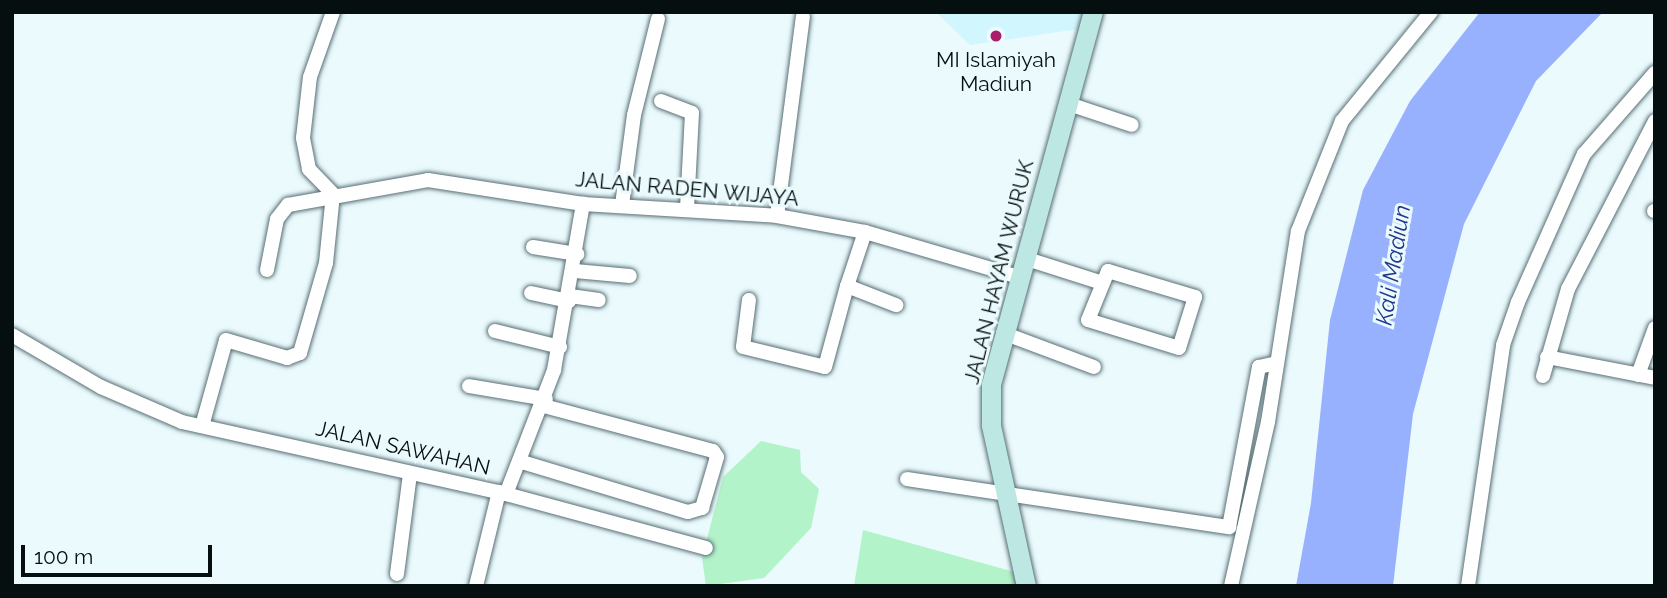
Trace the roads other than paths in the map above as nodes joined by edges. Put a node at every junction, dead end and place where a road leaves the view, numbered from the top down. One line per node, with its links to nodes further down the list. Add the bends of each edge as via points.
1 (333, 12): 11 (street, via 310,77 303,138 309,169)
2 (1093, 12): 8 (main road, JALAN HAYAM WURUK)
3 (1431, 12): 36 (street, via 1358,97 1329,145 1298,231)
4 (803, 17): 15 (street)
5 (658, 19): 13 (street, via 634,115)
6 (1655, 73): 54 (street, via 1584,154 1518,302 1503,345)
7 (661, 101): 14 (street, via 692,113)
8 (1069, 104): 10 (street); 19 (main road, JALAN HAYAM WURUK)
9 (1655, 121): 35 (street, via 1568,289)
10 (1132, 125)
11 (333, 194): 12 (street, JALAN RADEN WIJAYA, via 448,180); 20 (street, JALAN RADEN WIJAYA, via 280,211); 43 (street, via 326,262 300,353 287,358 226,340)
12 (583, 204): 13 (street, JALAN RADEN WIJAYA); 18 (street, JALAN SAWAHAN)
13 (622, 205): 14 (street, JALAN RADEN WIJAYA)
14 (687, 207): 15 (street, JALAN RADEN WIJAYA)
15 (777, 216): 16 (street, JALAN RADEN WIJAYA)
16 (865, 232): 19 (street, JALAN RADEN WIJAYA); 24 (street)
17 (533, 247): 18 (street)
18 (577, 254): 21 (street, JALAN SAWAHAN)
19 (1021, 268): 23 (street, JALAN RADEN WIJAYA); 32 (main road, JALAN HAYAM WURUK)
20 (267, 270)
21 (575, 271): 22 (street); 26 (street, JALAN SAWAHAN)
22 (630, 276)
23 (1099, 282): 23 (street, via 1108,271 1195,297 1179,348 1090,322)
24 (847, 286): 28 (street, via 825,367 743,347); 29 (street)
25 (531, 293): 26 (street)
26 (569, 299): 27 (street); 34 (street, JALAN SAWAHAN)
27 (600, 300)
28 (749, 300)
29 (896, 305)
30 (1655, 328): 38 (street)
31 (495, 331): 34 (street)
32 (1003, 332): 37 (street); 48 (main road, JALAN HAYAM WURUK, via 991,425)
33 (12, 335): 43 (street, JALAN SAWAHAN, via 101,387)
34 (560, 347): 42 (street, JALAN SAWAHAN)
35 (1547, 357): 38 (street); 39 (street)
36 (1277, 363): 48 (street, via 1259,367 1228,527); 53 (street)
37 (1094, 367)
38 (1639, 375): 40 (street)
39 (1543, 376)
40 (1655, 378)
41 (469, 386): 42 (street)
42 (545, 402): 44 (street, JALAN SAWAHAN); 44 (street, via 713,451 717,457 702,508 688,512)
43 (202, 426): 45 (street, JALAN SAWAHAN)
44 (522, 462): 47 (street, JALAN SAWAHAN)
45 (410, 474): 47 (street, JALAN SAWAHAN); 50 (street)
46 (907, 478): 48 (street)
47 (503, 493): 49 (street); 51 (street)
48 (1011, 497): 52 (main road, JALAN HAYAM WURUK)
49 (706, 548)
50 (397, 574)
51 (476, 586)
52 (1026, 586)
53 (1231, 586)
54 (1468, 586)

